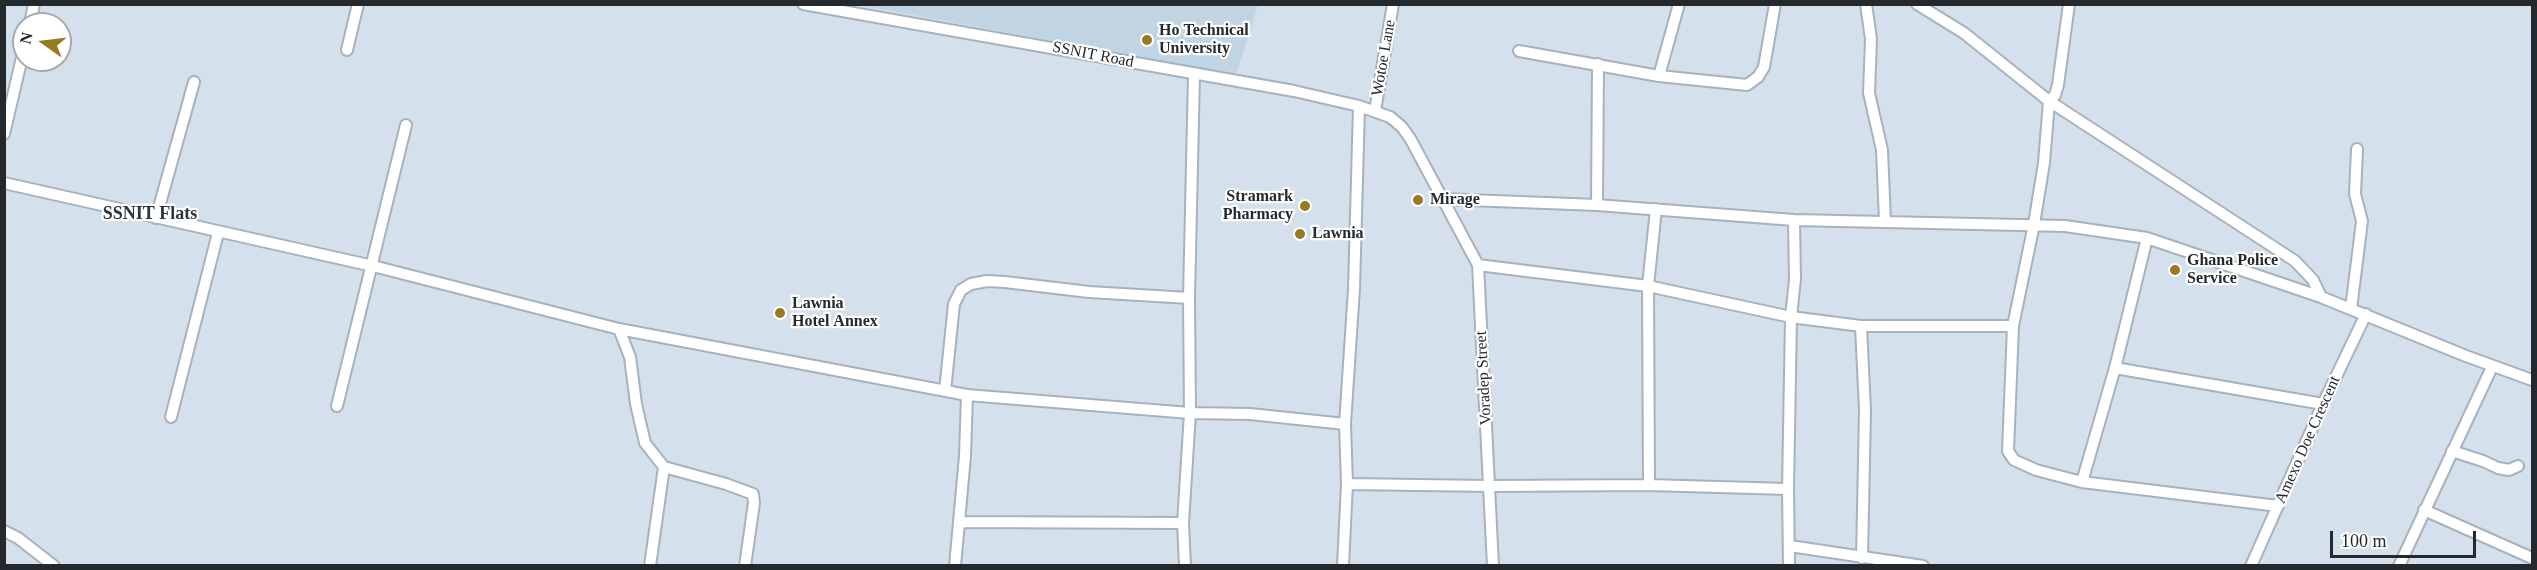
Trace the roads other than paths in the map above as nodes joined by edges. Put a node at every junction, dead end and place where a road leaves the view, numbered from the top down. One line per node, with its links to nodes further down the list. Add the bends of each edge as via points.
1 (358, 4): 9 (street)
2 (803, 4): 13 (street, SSNIT Road)
3 (1393, 4): 18 (street, Wotoe Lane)
4 (1678, 4): 14 (street)
5 (1775, 4): 14 (street, via 1764,66 1748,86)
6 (1866, 4): 28 (street, via 1869,93 1882,150)
7 (1917, 4): 16 (street, via 1964,33)
8 (2069, 4): 16 (street, via 2058,85)
9 (347, 50)
10 (1519, 51): 11 (street)
11 (1598, 64): 14 (street); 24 (street)
12 (19, 72): 20 (street)
13 (1194, 75): 17 (street, SSNIT Road); 36 (street)
14 (1659, 76)
15 (194, 82): 26 (street)
16 (2049, 100): 29 (street); 35 (street, via 2295,261 2313,280)
17 (1359, 105): 18 (street, SSNIT Road); 52 (street, via 1354,289)
18 (1375, 111): 23 (street, SSNIT Road, via 1402,127)
19 (406, 125): 33 (street)
20 (4, 134)
21 (2357, 149): 37 (street, via 2355,194 2362,221)
22 (4, 183): 26 (street)
23 (1443, 199): 24 (street); 32 (street, Voradep Street)
24 (1598, 205): 25 (street)
25 (1656, 209): 27 (street); 34 (street)
26 (156, 218): 30 (street)
27 (1794, 220): 28 (street); 39 (street)
28 (1885, 222): 29 (street)
29 (2034, 224): 31 (street); 41 (street)
30 (218, 233): 33 (street); 51 (street)
31 (2147, 238): 35 (street); 44 (street)
32 (1478, 265): 34 (street); 59 (street, Voradep Street)
33 (373, 266): 42 (street); 49 (street)
34 (1648, 286): 39 (street); 58 (street)
35 (2321, 297): 37 (street)
36 (1189, 298): 46 (street, via 996,282 971,284 961,290 954,304); 50 (street)
37 (2351, 309): 38 (street)
38 (2366, 314): 43 (street); 48 (street, Amexo Doe Crescent)
39 (1791, 317): 40 (street); 60 (street)
40 (1861, 326): 41 (street); 67 (street, via 1865,411)
41 (2013, 326): 56 (street, via 2008,451 2014,460 2036,470)
42 (619, 329): 46 (street); 55 (street, via 630,357 645,443)
43 (2492, 367): 45 (street); 53 (street)
44 (2115, 368): 48 (street); 56 (street)
45 (2532, 380)
46 (945, 391): 47 (street)
47 (967, 395): 50 (street); 63 (street)
48 (2323, 404): 61 (street, Amexo Doe Crescent)
49 (337, 406)
50 (1190, 413): 52 (street, via 1250,414); 64 (street)
51 (171, 417)
52 (1345, 424): 57 (street)
53 (2452, 451): 54 (street, via 2499,468 2509,470); 62 (street)
54 (2518, 466)
55 (664, 467): 70 (street); 71 (street, via 753,494)
56 (2082, 482): 61 (street)
57 (1347, 484): 59 (street); 74 (street)
58 (1649, 485): 59 (street); 60 (street)
59 (1490, 486): 75 (street, Voradep Street)
60 (1788, 489): 66 (street)
61 (2278, 506): 78 (street, Amexo Doe Crescent)
62 (2424, 510): 68 (street); 79 (street)
63 (959, 522): 64 (street); 72 (street)
64 (1183, 523): 73 (street)
65 (4, 531): 69 (street)
66 (1790, 546): 67 (street); 76 (street)
67 (1862, 558): 77 (street)
68 (2532, 558)
69 (54, 566)
70 (650, 566)
71 (745, 566)
72 (955, 566)
73 (1185, 566)
74 (1343, 566)
75 (1493, 566)
76 (1788, 566)
77 (1923, 566)
78 (2251, 566)
79 (2399, 566)

